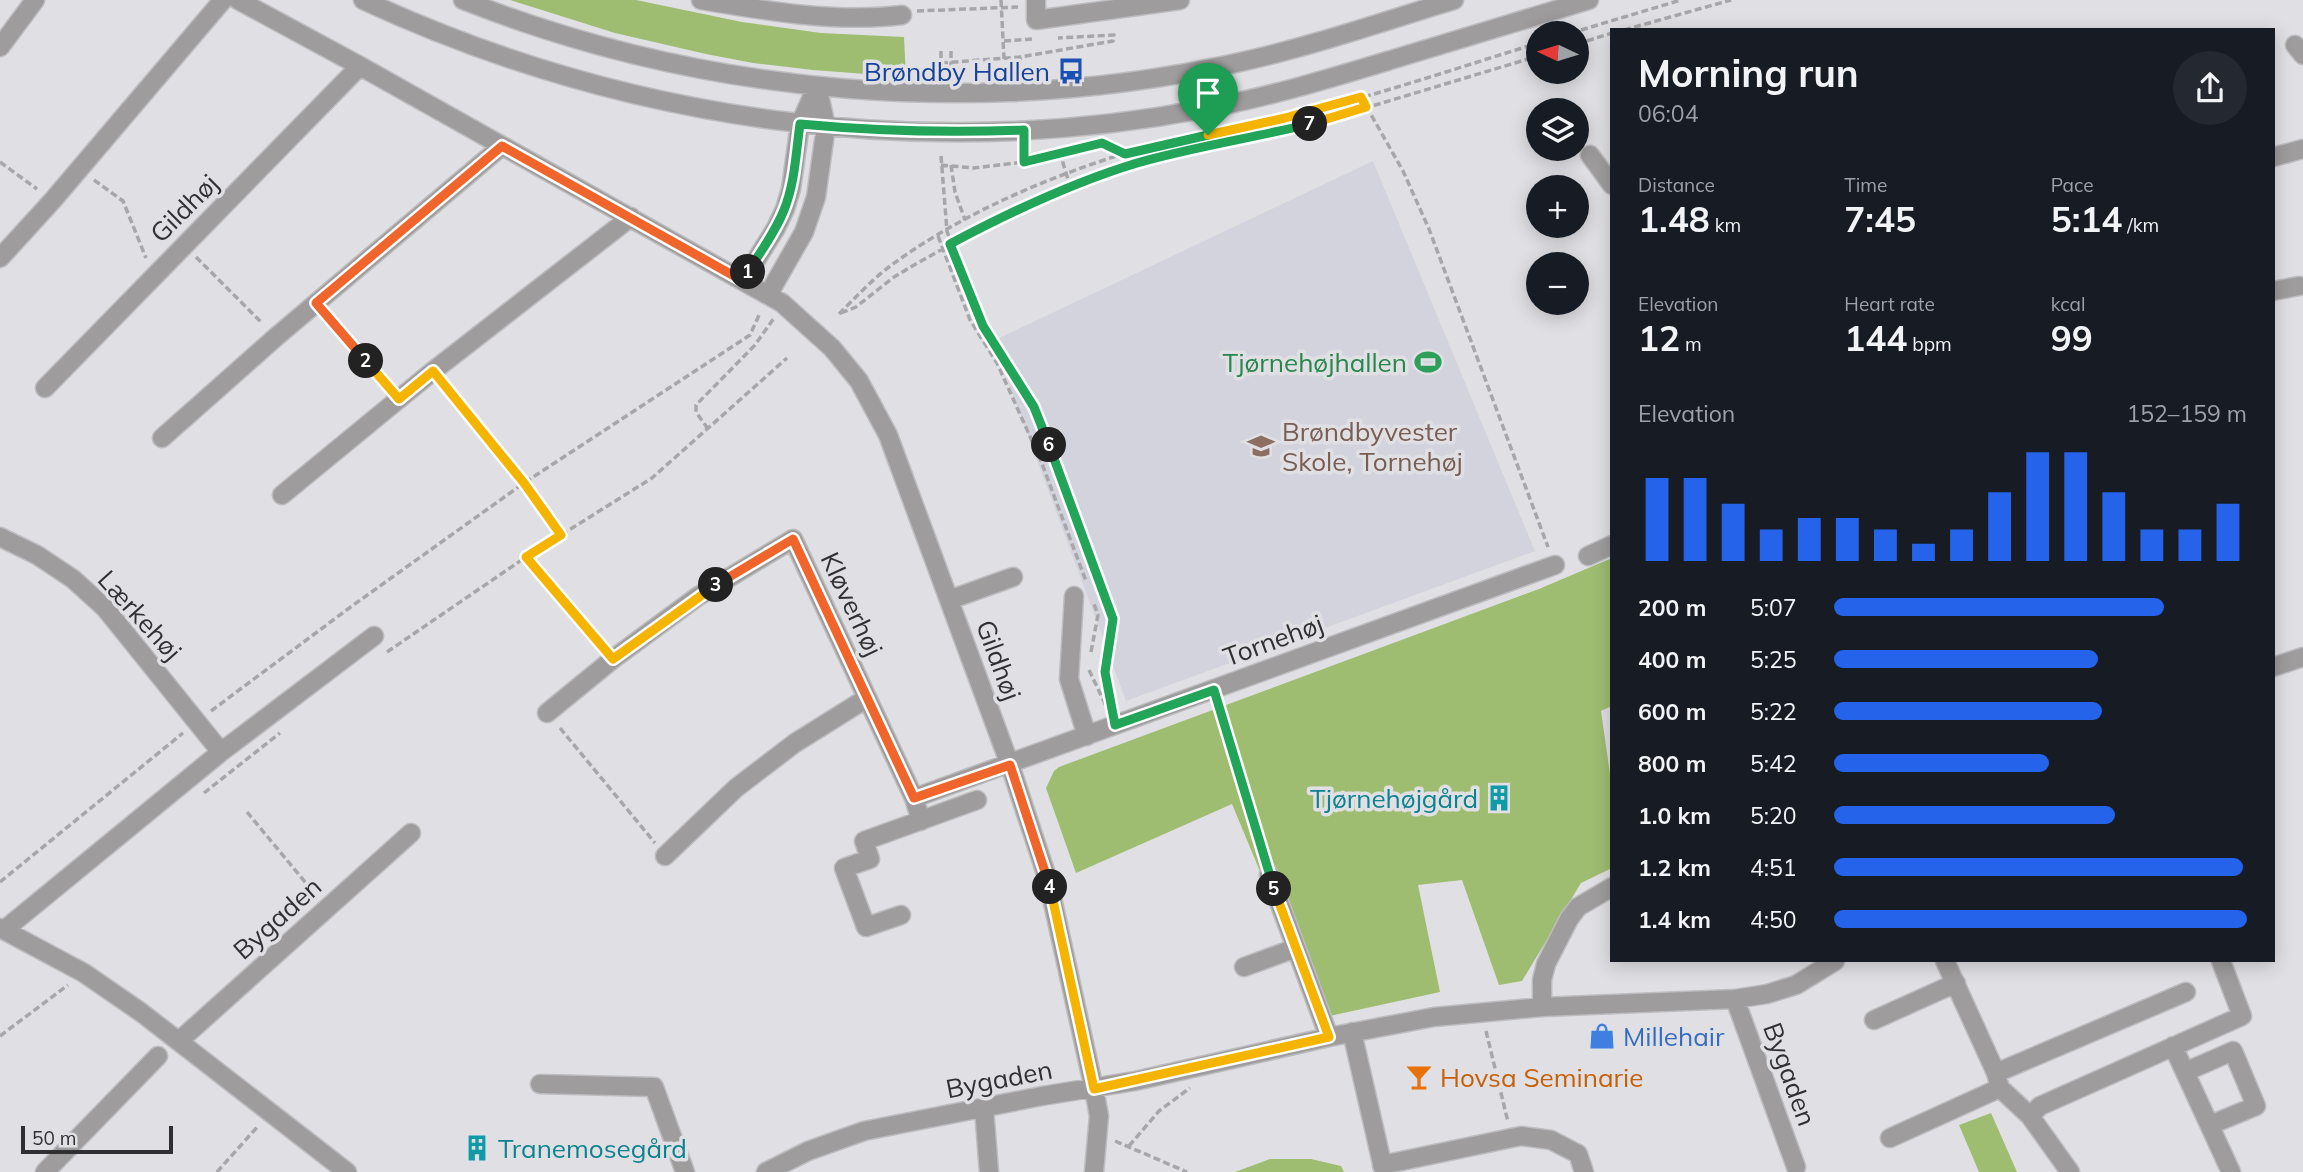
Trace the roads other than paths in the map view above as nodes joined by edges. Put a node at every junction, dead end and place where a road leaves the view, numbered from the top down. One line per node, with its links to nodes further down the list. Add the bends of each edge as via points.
1 (35, 0): 12 (street)
2 (223, 0): 23 (street)
3 (238, 0): 13 (street, Gildhøj)
4 (362, 0): 15 (street, via 495,55 594,84 677,104)
5 (463, 0): 14 (street, via 625,52 687,67)
6 (701, 0): 11 (street, via 861,18)
7 (1036, 0): 8 (street, via 1036,20)
8 (1180, 0)
9 (1454, 0): 14 (street, via 1235,63 1105,84 976,93)
10 (1588, 0): 16 (street, via 1280,93 1156,117 948,133)
11 (902, 15)
12 (0, 47)
13 (360, 66): 17 (street, Gildhøj); 28 (street, Gildhøj)
14 (817, 86): 15 (street); 16 (street)
15 (800, 124): 16 (street); 24 (street, via 785,209)
16 (826, 126): 27 (street, via 811,214)
17 (502, 146): 22 (street, Gildhøj); 29 (street)
18 (2303, 149): 20 (street)
19 (1590, 155): 21 (street)
20 (2275, 156)
21 (1610, 182)
22 (631, 217): 24 (street, Gildhøj); 30 (street)
23 (0, 258)
24 (743, 281): 27 (street, Gildhøj)
25 (2299, 286): 26 (street)
26 (2275, 291)
27 (775, 299): 37 (street, Gildhøj, via 832,348 859,381 888,435)
28 (45, 388)
29 (162, 438)
30 (282, 495)
31 (0, 537): 44 (street, Lærkehøj, via 64,573 105,608)
32 (1610, 546): 33 (street)
33 (1588, 556)
34 (1555, 565): 43 (street, Tornehøj)
35 (1013, 577): 37 (street)
36 (1074, 596): 43 (street, via 1069,679)
37 (949, 600): 45 (street, Gildhøj)
38 (374, 636): 44 (street)
39 (2303, 657): 40 (street)
40 (2275, 666)
41 (867, 698): 42 (street, Kløverhøj, via 793,539 697,597); 46 (street, Kløverhøj); 50 (street, Kløverhøj, via 795,743 736,788)
42 (547, 713)
43 (1087, 736): 45 (street, Tornehøj)
44 (221, 752): 54 (street)
45 (1010, 765): 46 (street); 73 (street, Gildhøj, via 1048,880)
46 (914, 798): 48 (street, Kløverhøj)
47 (977, 800): 48 (street)
48 (920, 821): 53 (street, via 864,841 870,859 844,868 866,928)
49 (411, 833): 67 (street, Bygaden)
50 (665, 856)
51 (1269, 875): 55 (street)
52 (1610, 888): 63 (street, via 1578,907 1569,919 1546,964)
53 (901, 915)
54 (2, 929): 67 (street, via 84,973)
55 (1296, 948): 59 (street); 66 (street)
56 (1833, 962): 62 (street, Bygaden, via 1796,985)
57 (1946, 962): 60 (street)
58 (2221, 962): 68 (street, via 2242,1016)
59 (1244, 967)
60 (1956, 983): 64 (street); 71 (street)
61 (2186, 992): 71 (street)
62 (1735, 999): 63 (street, Bygaden); 78 (street, Bygaden)
63 (1542, 1007): 65 (street, Bygaden, via 1434,1017)
64 (1874, 1020)
65 (1352, 1032): 66 (street, Bygaden); 79 (street)
66 (1329, 1037): 73 (street, Bygaden)
67 (179, 1041): 81 (street)
68 (2173, 1046): 70 (street); 75 (street, via 2040,1106)
69 (158, 1056): 80 (street)
70 (2185, 1072): 76 (street); 76 (street, via 2233,1051 2256,1106)
71 (1998, 1081): 75 (street); 77 (street)
72 (540, 1084): 82 (street, via 654,1087)
73 (1094, 1089): 74 (street, Bygaden); 85 (street, Gildhøj, via 1099,1116)
74 (984, 1108): 83 (street, Bygaden, via 864,1132); 84 (street)
75 (2029, 1116): 87 (street)
76 (2210, 1125): 88 (street)
77 (1890, 1138)
78 (1796, 1167)
79 (1383, 1169): 86 (street, via 1521,1136 1552,1140 1578,1154)
80 (45, 1172)
81 (348, 1172)
82 (685, 1172)
83 (766, 1172)
84 (989, 1172)
85 (1094, 1172)
86 (1584, 1172)
87 (2070, 1172)
88 (2231, 1172)

